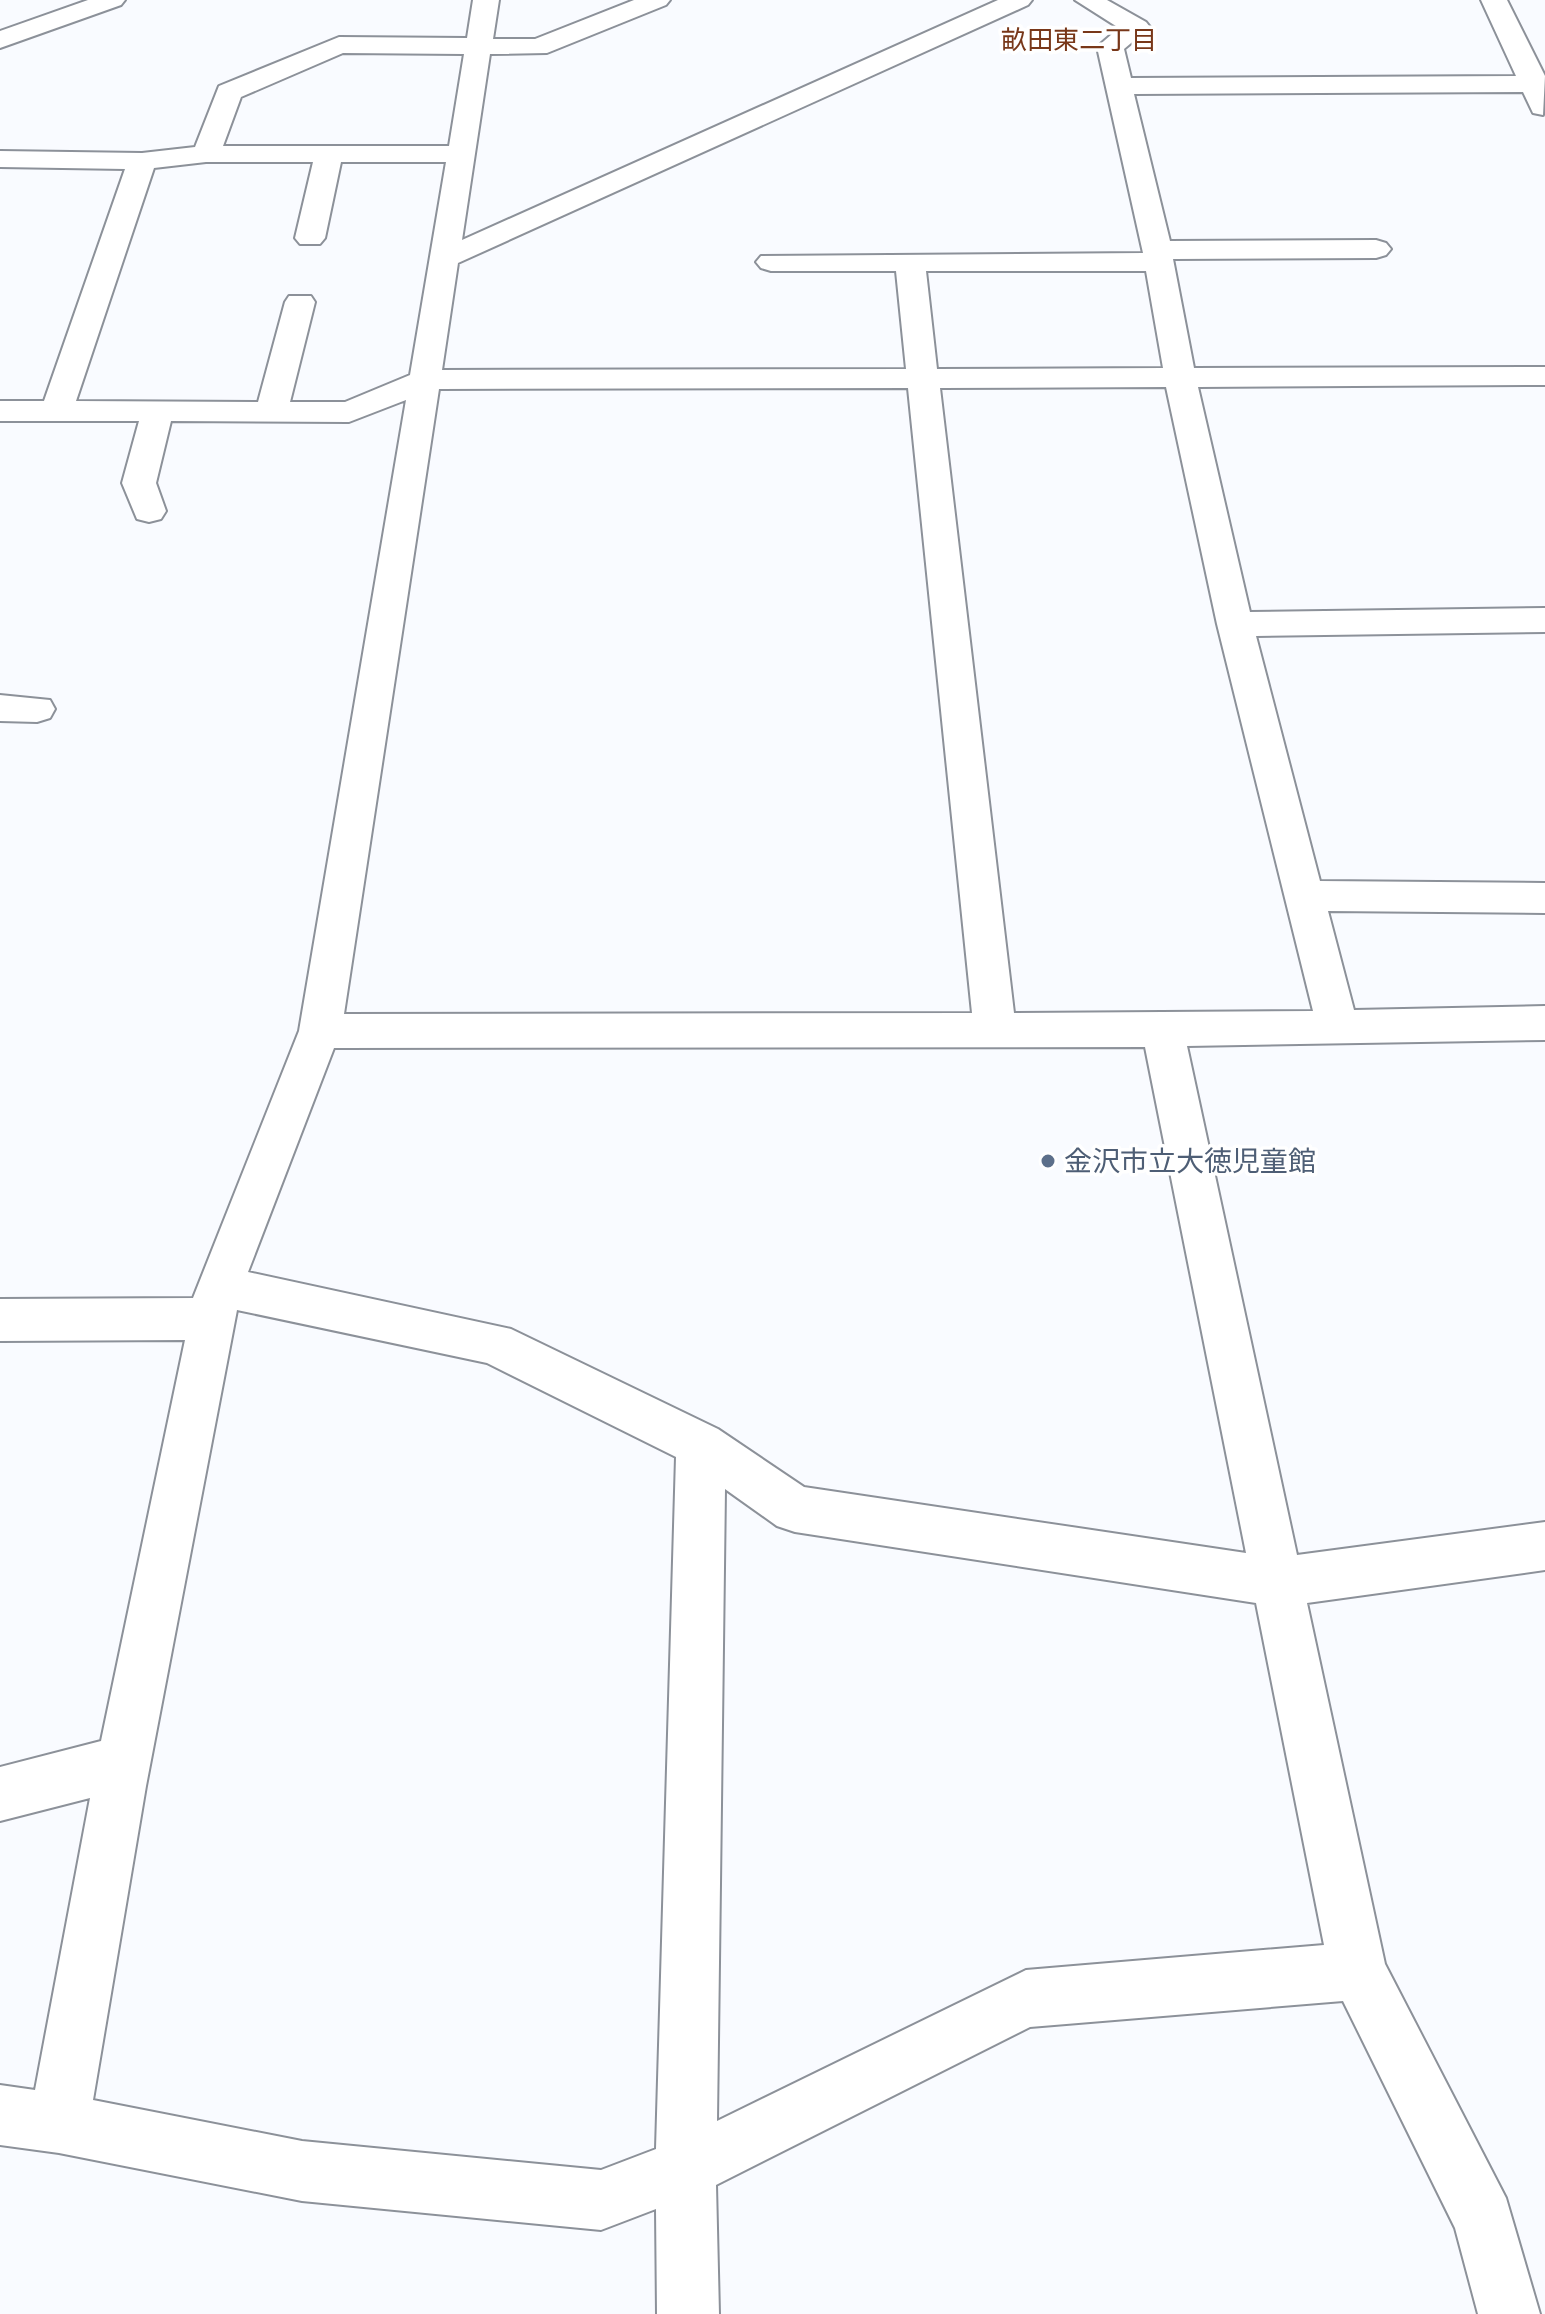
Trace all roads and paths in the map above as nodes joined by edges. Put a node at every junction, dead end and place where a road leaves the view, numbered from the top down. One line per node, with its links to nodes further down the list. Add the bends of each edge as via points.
1 (112, 0): 7 (street)
2 (486, 0): 8 (street)
3 (657, 0): 8 (street, via 538,47)
4 (1019, 0): 20 (street)
5 (1088, 0): 10 (street, via 1137,27 1110,47)
6 (1494, 0): 9 (street)
7 (0, 40)
8 (477, 47): 12 (street, via 339,45 229,92); 13 (street)
9 (1539, 84): 10 (street); 11 (street)
10 (1117, 86): 19 (street)
11 (1545, 111)
12 (206, 154): 14 (street); 16 (street)
13 (460, 154): 14 (street); 20 (street)
14 (329, 155): 17 (street)
15 (0, 159): 16 (street)
16 (142, 161): 29 (street)
17 (310, 238)
18 (1376, 249): 19 (street)
19 (1159, 256): 22 (street); 25 (street)
20 (443, 259): 26 (street)
21 (771, 262): 22 (street)
22 (910, 262): 27 (street)
23 (300, 302): 31 (street)
24 (1545, 376): 25 (street)
25 (1180, 377): 27 (street); 34 (street)
26 (426, 380): 27 (street); 31 (street, via 349,412); 43 (street)
27 (925, 380): 41 (street)
28 (0, 411): 29 (street)
29 (57, 411): 30 (street)
30 (158, 411): 31 (street); 32 (street, via 139,483)
31 (272, 411)
32 (149, 511)
33 (1545, 620): 34 (street)
34 (1235, 624): 37 (street)
35 (0, 708): 36 (street)
36 (37, 709)
37 (1304, 896): 38 (street); 40 (street)
38 (1545, 898)
39 (1545, 1023): 40 (street)
40 (1338, 1027): 42 (street)
41 (995, 1030): 42 (street); 43 (street)
42 (1163, 1030): 48 (street)
43 (320, 1031): 44 (street)
44 (215, 1303): 45 (street); 46 (street, via 494,1344); 49 (street)
45 (0, 1320)
46 (701, 1445): 48 (street, via 795,1509); 54 (street)
47 (1545, 1546): 48 (street)
48 (1279, 1582): 51 (street)
49 (123, 1762): 50 (street); 53 (street)
50 (0, 1794)
51 (1358, 1971): 54 (street, via 1026,1999); 56 (street, via 1484,2220)
52 (0, 2115): 53 (street)
53 (59, 2123): 54 (street, via 302,2171 601,2200)
54 (686, 2168): 55 (street)
55 (688, 2314)
56 (1509, 2314)

